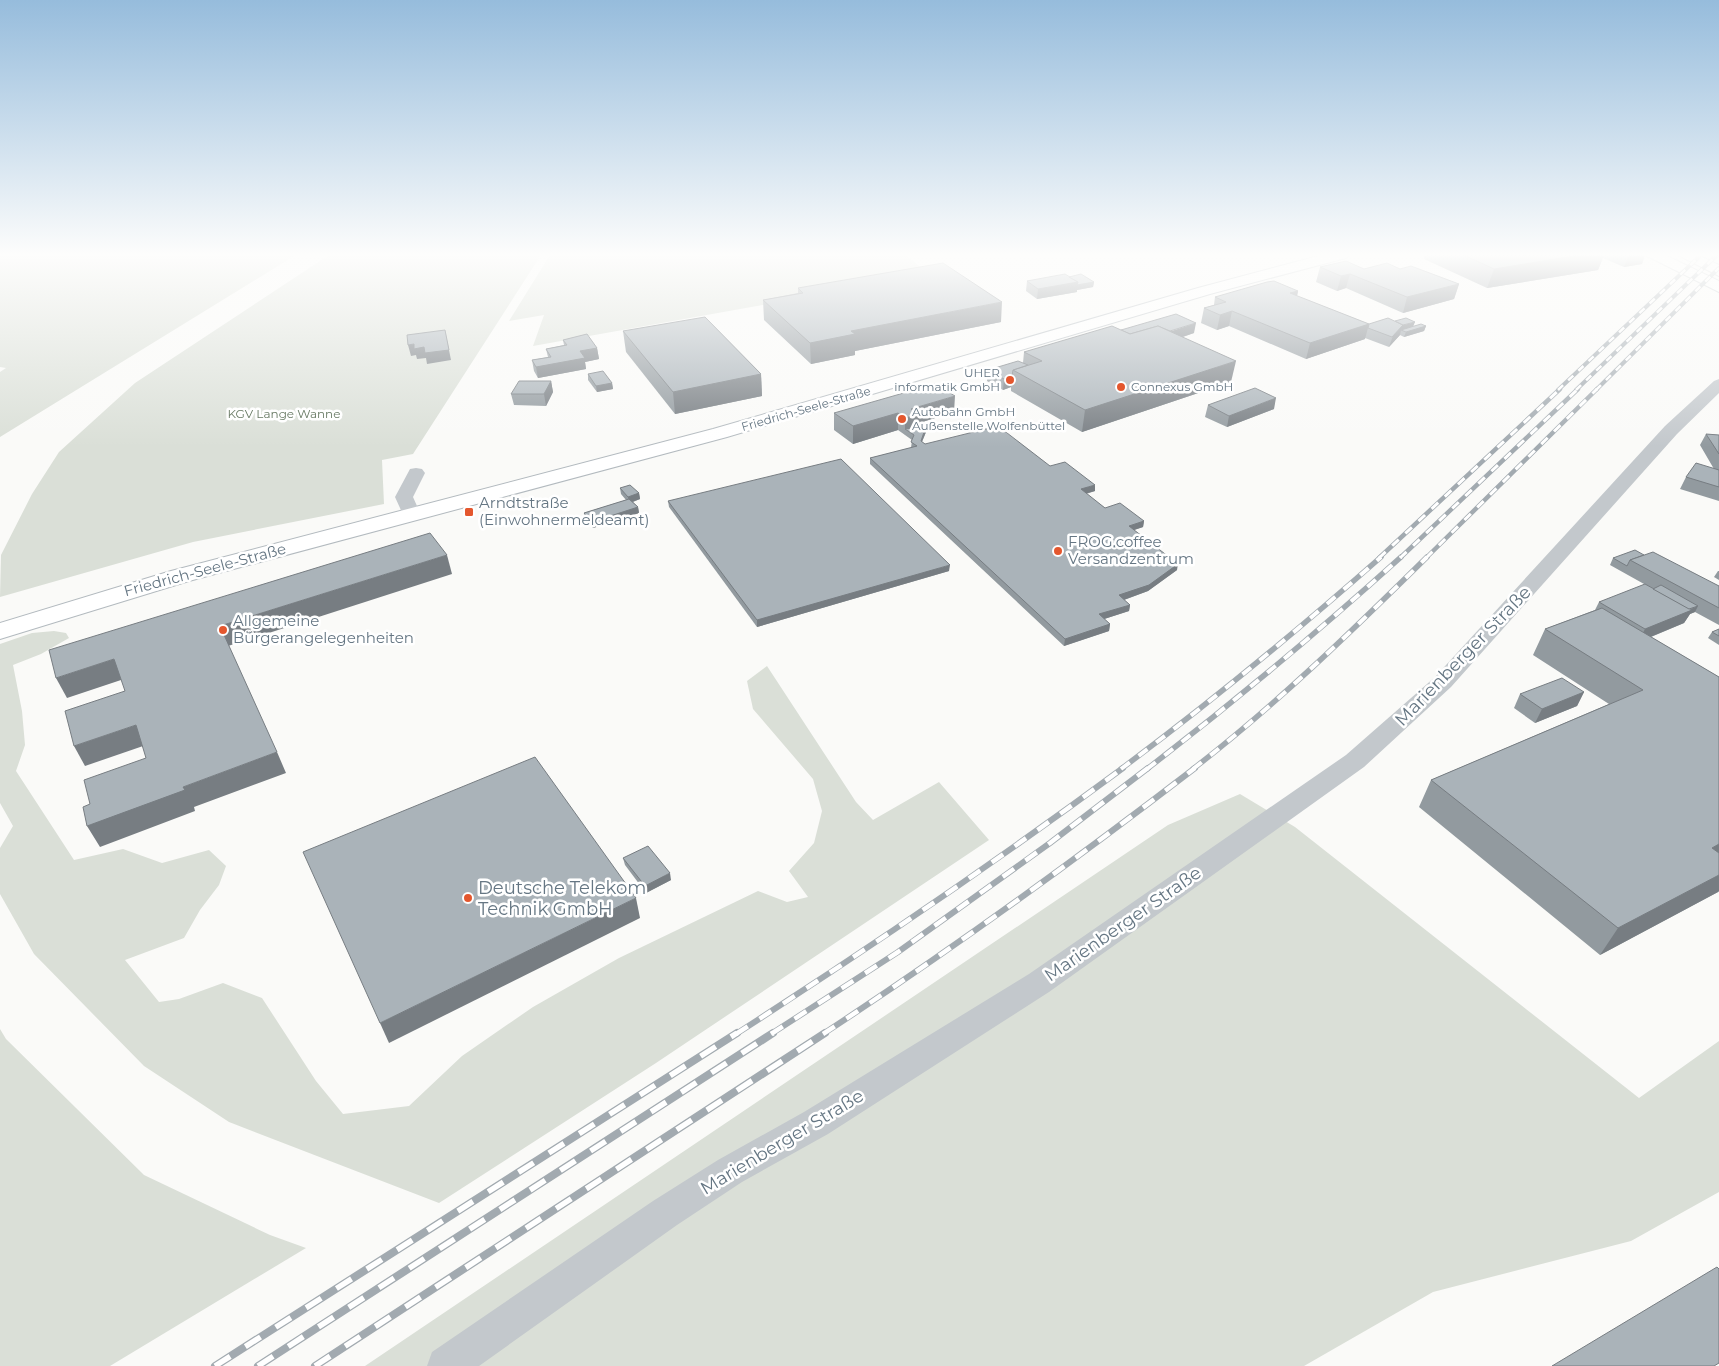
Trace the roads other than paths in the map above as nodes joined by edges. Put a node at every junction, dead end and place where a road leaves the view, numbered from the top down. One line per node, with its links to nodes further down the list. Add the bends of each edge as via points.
1 (1110, 319): 4 (main road, Friedrich-Seele-Straße, via 729,431)
2 (1719, 384): 6 (street, Marienberger Straße, via 1671,430 1443,682 1355,761 1039,982 816,1123 730,1171 590,1264)
3 (416, 473): 4 (street, via 404,497)
4 (412, 516): 5 (main road, Friedrich-Seele-Straße, via 188,574)
5 (6, 629)
6 (446, 1366)

